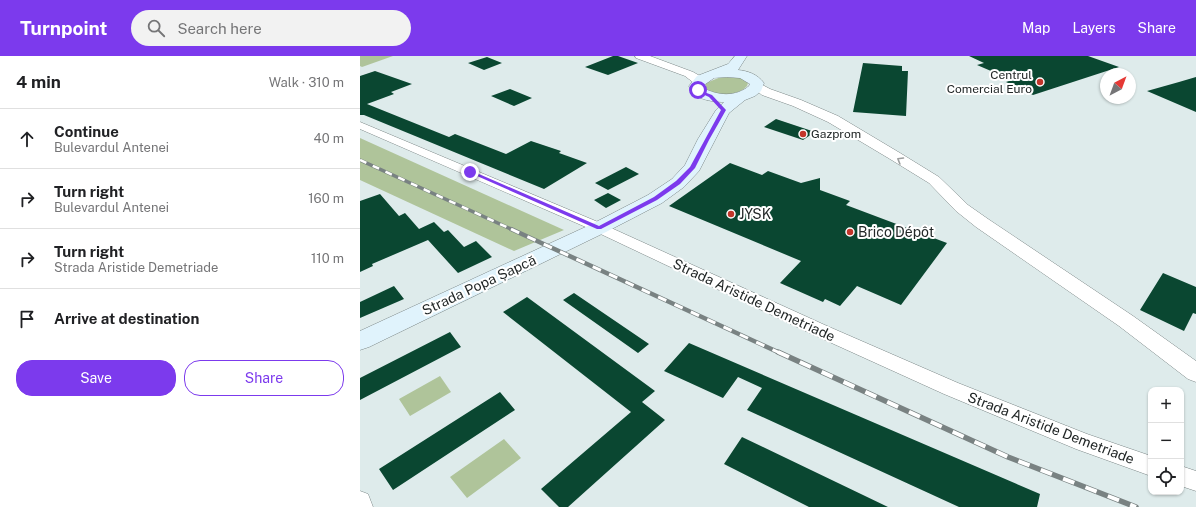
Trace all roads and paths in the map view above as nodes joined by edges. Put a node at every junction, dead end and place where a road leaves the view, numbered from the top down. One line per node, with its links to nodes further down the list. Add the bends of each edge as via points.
1 (640, 56): 7 (street, via 689,74)
2 (658, 56): 5 (street, via 702,71)
3 (741, 56): 5 (main road, via 734,67)
4 (750, 56): 6 (main road, via 743,68)
5 (719, 73): 6 (main road); 7 (main road)
6 (747, 76): 8 (main road, via 755,80)
7 (698, 81): 9 (main road, via 698,90)
8 (757, 86): 10 (main road, Strada Popa Șapcă); 13 (street, one-way to 8, via 934,180 832,119)
9 (710, 96): 10 (main road); 11 (main road)
10 (742, 96): 11 (main road, Strada Popa Șapcă); 13 (street, via 775,102 819,122)
11 (724, 110): 14 (main road, Strada Popa Șapcă, via 697,160 682,179 642,207)
12 (360, 125): 14 (street, Strada Aristide Demetriade)
13 (962, 208): 16 (street, via 1126,321)
14 (599, 228): 15 (main road, Strada Popa Șapcă); 17 (street, Strada Aristide Demetriade, via 954,390 1067,436)
15 (360, 342)
16 (1196, 373)
17 (1148, 465)
18 (1184, 477): 19 (street)
19 (1196, 481)
20 (360, 502): 21 (street)
21 (362, 507)

